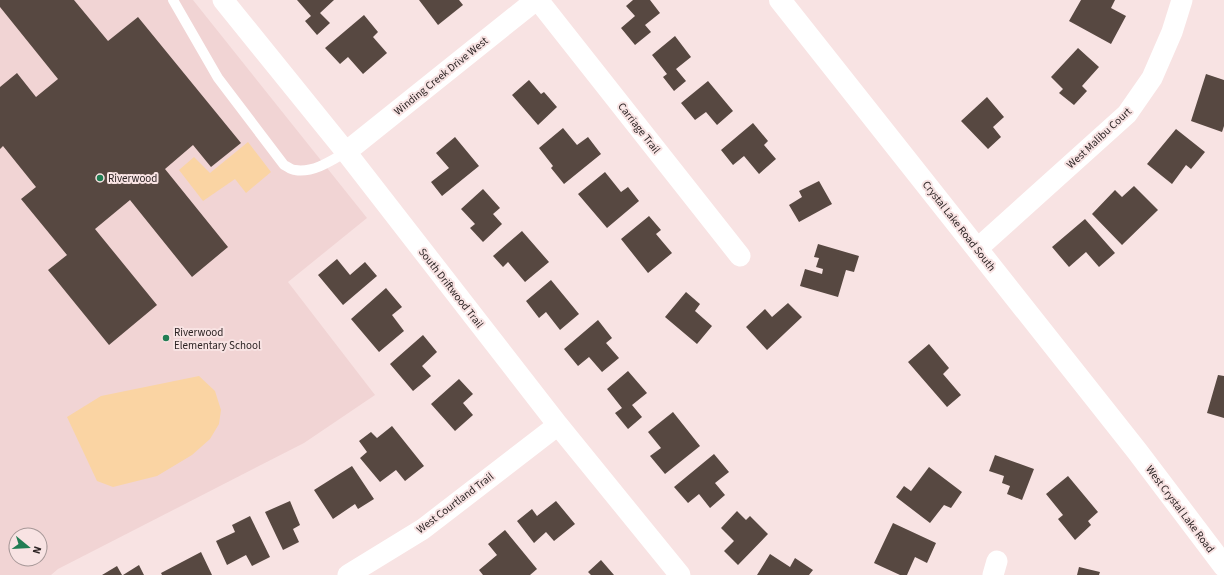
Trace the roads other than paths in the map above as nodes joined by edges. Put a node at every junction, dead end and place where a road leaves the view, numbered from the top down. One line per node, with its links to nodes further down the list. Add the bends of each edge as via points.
1 (173, 0): 6 (lane, via 218,78 284,165 294,170 309,170)
2 (223, 0): 6 (street, South Driftwood Trail)
3 (537, 0): 6 (street, Winding Creek Drive West); 8 (street, Carriage Trail)
4 (780, 0): 7 (street, Crystal Lake Road South)
5 (1182, 0): 7 (street, West Malibu Court, via 1172,32 1152,78 1127,114)
6 (346, 152): 9 (street, South Driftwood Trail)
7 (977, 249): 10 (street, Crystal Lake Road South)
8 (740, 256)
9 (558, 425): 12 (street, West Courtland Trail, via 423,529); 13 (street, South Driftwood Trail)
10 (1137, 451): 11 (street, West Crystal Lake Road)
11 (1220, 554)
12 (348, 575)
13 (680, 575)

